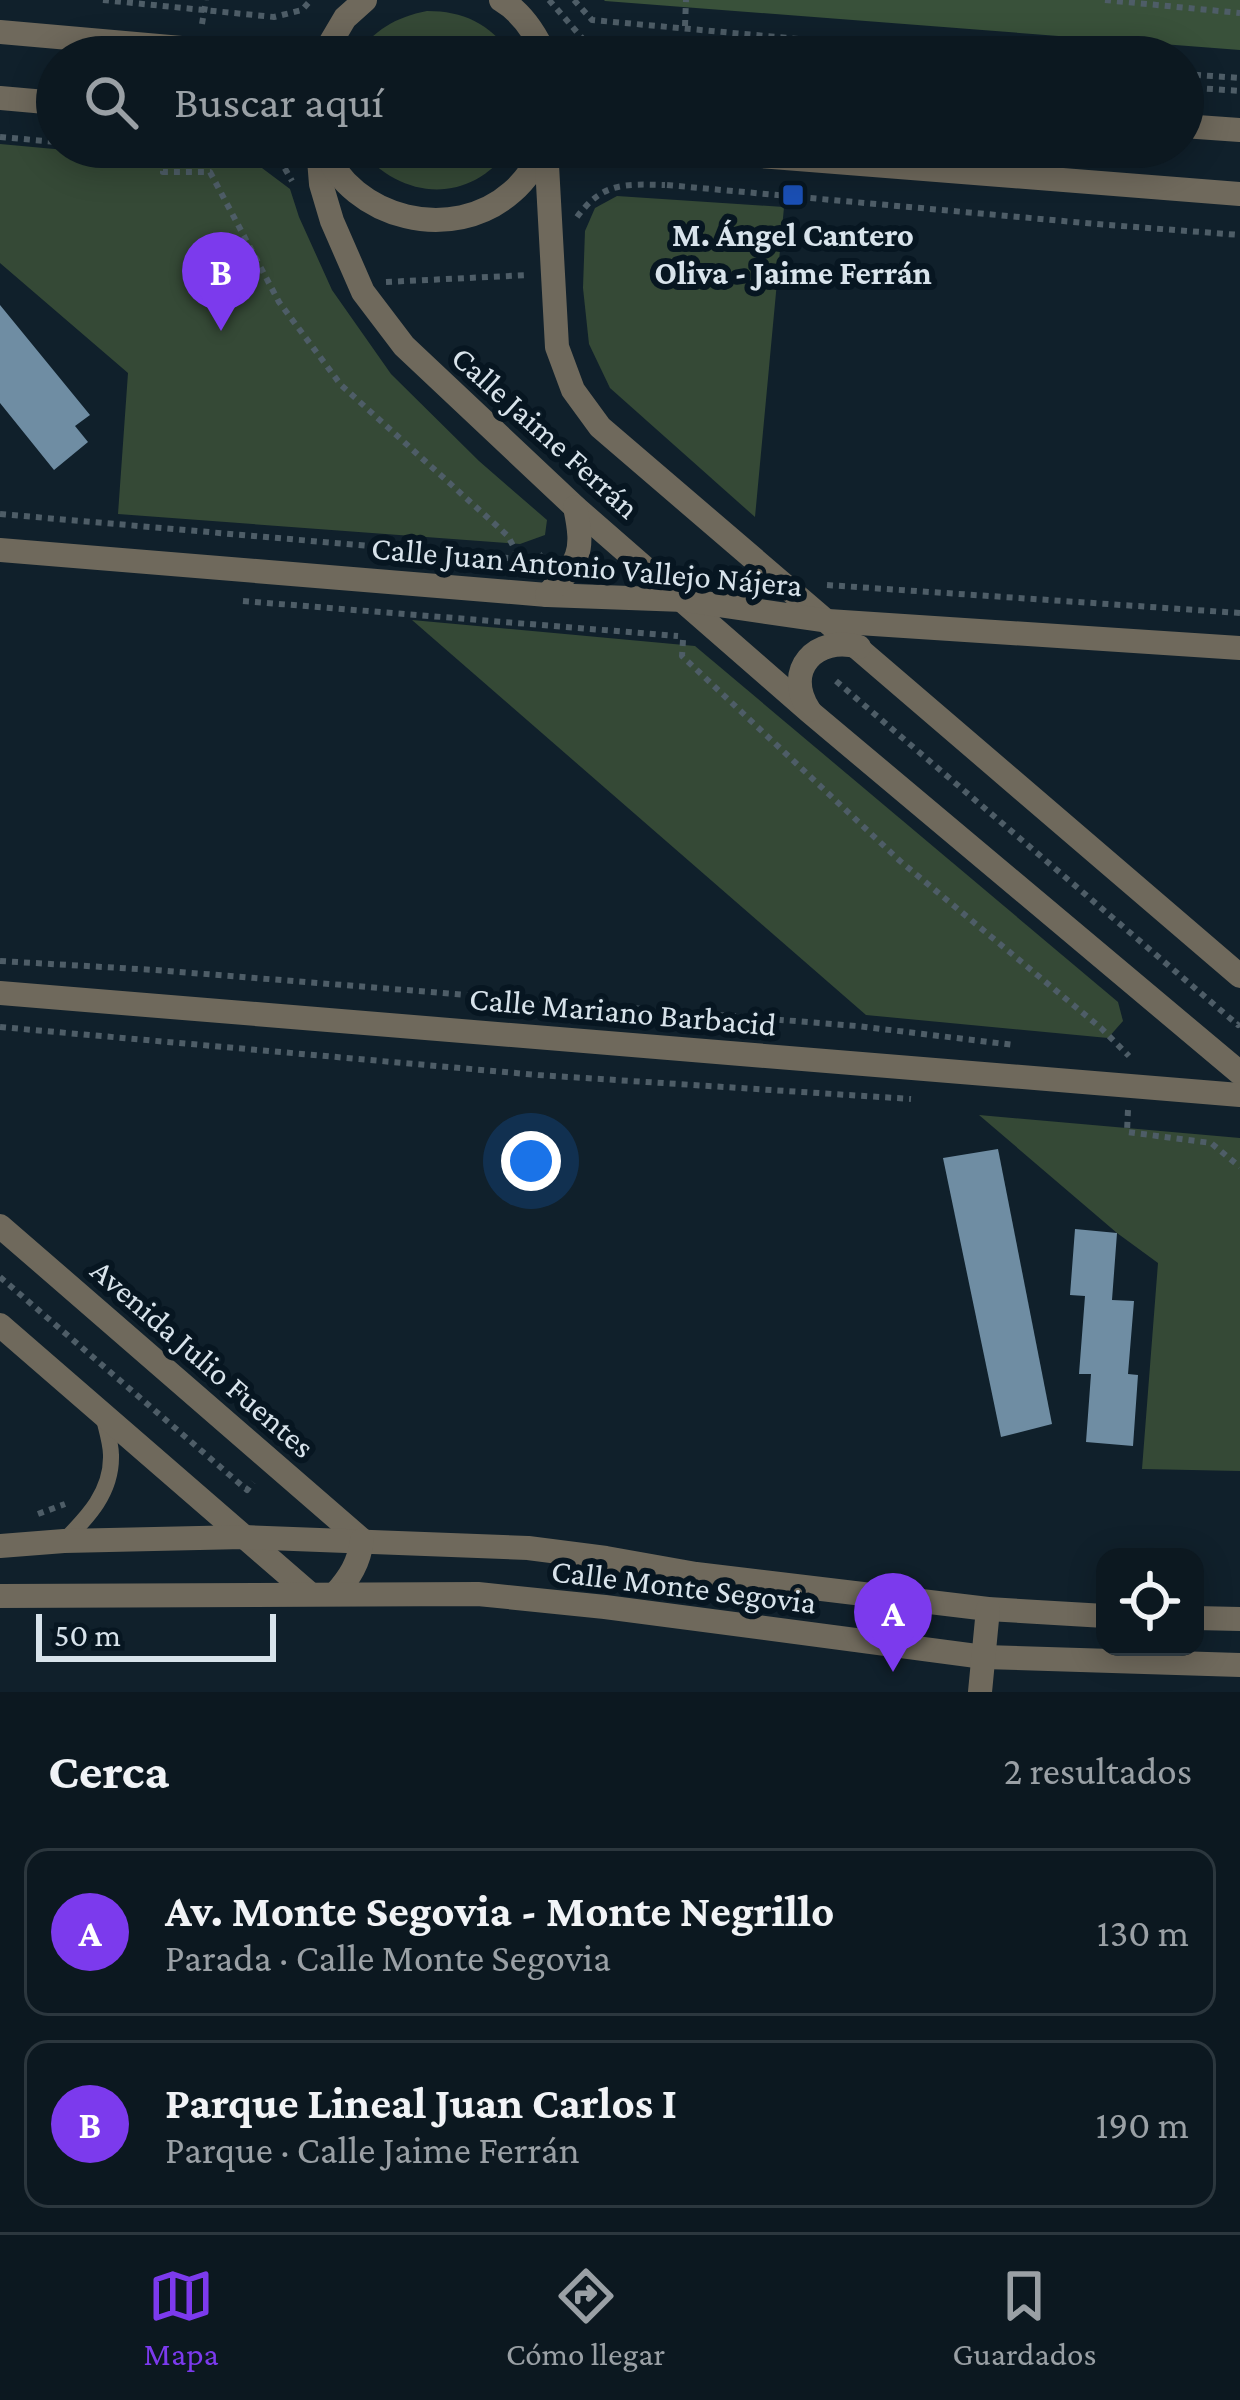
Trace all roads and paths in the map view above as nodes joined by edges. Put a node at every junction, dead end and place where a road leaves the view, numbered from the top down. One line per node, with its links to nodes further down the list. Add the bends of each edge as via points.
1 (103, 0): 2 (path, via 274,17)
2 (311, 0)
3 (365, 0): 13 (street)
4 (502, 0): 14 (street)
5 (549, 0): 15 (path)
6 (574, 0): 10 (path, via 592,20)
7 (686, 0): 10 (path)
8 (1105, 0): 9 (path)
9 (1240, 13)
10 (685, 28): 16 (path)
11 (0, 32): 12 (street)
12 (46, 36)
13 (334, 36)
14 (537, 36)
15 (580, 36)
16 (771, 36)
17 (1204, 75): 18 (path)
18 (1240, 78)
19 (1204, 88): 20 (path)
20 (1240, 91)
21 (0, 98): 22 (street)
22 (36, 101)
23 (1204, 127): 24 (street)
24 (1240, 130)
25 (0, 137): 26 (path)
26 (36, 140)
27 (163, 168): 42 (path, via 210,172 279,302 341,385 508,536)
28 (285, 168): 34 (path)
29 (321, 168): 38 (street, Calle Jaime Ferrán, via 332,221 363,292 404,346)
30 (336, 168): 31 (street, via 366,200 424,220 483,211)
31 (533, 168)
32 (547, 168): 49 (street, Calle Jaime Ferrán, via 557,346 573,389 600,427)
33 (911, 168): 36 (street)
34 (295, 185)
35 (667, 185): 37 (path)
36 (1240, 194)
37 (1240, 235)
38 (575, 507): 45 (street, via 582,539 571,569); 46 (street, Calle Jaime Ferrán)
39 (0, 514): 42 (path)
40 (556, 546): 42 (path)
41 (0, 550): 44 (street, Calle Juan Antonio Vallejo Nájera)
42 (520, 560): 44 (path)
43 (824, 585): 48 (path)
44 (518, 592): 45 (street, Calle Juan Antonio Vallejo Nájera); 50 (path, via 514,619 682,629)
45 (547, 595): 46 (street, Calle Juan Antonio Vallejo Nájera)
46 (684, 600): 49 (street, Calle Juan Antonio Vallejo Nájera); 55 (street, Calle Jaime Ferrán)
47 (237, 601): 50 (path)
48 (1240, 613)
49 (829, 621): 52 (street, Calle Jaime Ferrán); 53 (street, Calle Juan Antonio Vallejo Nájera)
50 (683, 637): 51 (path); 64 (path, via 682,656 900,861 1101,1028)
51 (694, 638)
52 (859, 647): 55 (street, via 831,644 808,660 799,686); 57 (street, Calle Jaime Ferrán)
53 (1240, 648)
54 (836, 681): 59 (path)
55 (810, 712): 63 (street, Calle Jaime Ferrán)
56 (0, 961): 61 (path, via 857,1026)
57 (1240, 976)
58 (0, 993): 64 (street, Calle Mariano Barbacid)
59 (1240, 1023)
60 (0, 1027): 66 (path)
61 (1017, 1046)
62 (1109, 1057): 64 (path)
63 (1234, 1066)
64 (1131, 1072): 65 (street, Calle Mariano Barbacid); 67 (path)
65 (1240, 1095)
66 (926, 1100)
67 (1128, 1115): 68 (path); 69 (path, via 1126,1132 1211,1143)
68 (1145, 1116)
69 (1240, 1167)
70 (0, 1226): 74 (street, Avenida Julio Fuentes)
71 (0, 1277): 74 (path, via 247,1490)
72 (0, 1325): 73 (street)
73 (103, 1414): 77 (street); 79 (lane, via 111,1455 106,1490)
74 (271, 1461): 78 (street, Avenida Julio Fuentes)
75 (73, 1501): 76 (path)
76 (34, 1515)
77 (244, 1537): 78 (street, Calle Monte Segovia); 79 (street, Calle Monte Segovia); 81 (street)
78 (362, 1540): 81 (street, via 351,1577); 83 (street, Calle Monte Segovia, via 528,1548)
79 (64, 1541): 80 (street, Calle Monte Segovia)
80 (0, 1546)
81 (322, 1593): 82 (street, Calle Monte Segovia); 87 (street, Calle Monte Segovia, via 478,1594)
82 (0, 1596)
83 (988, 1609): 84 (street, Calle Monte Segovia); 87 (street)
84 (1096, 1615)
85 (1204, 1618): 86 (street)
86 (1240, 1619)
87 (984, 1657): 88 (street, Calle Monte Segovia); 89 (street)
88 (1240, 1665)
89 (980, 1692)

